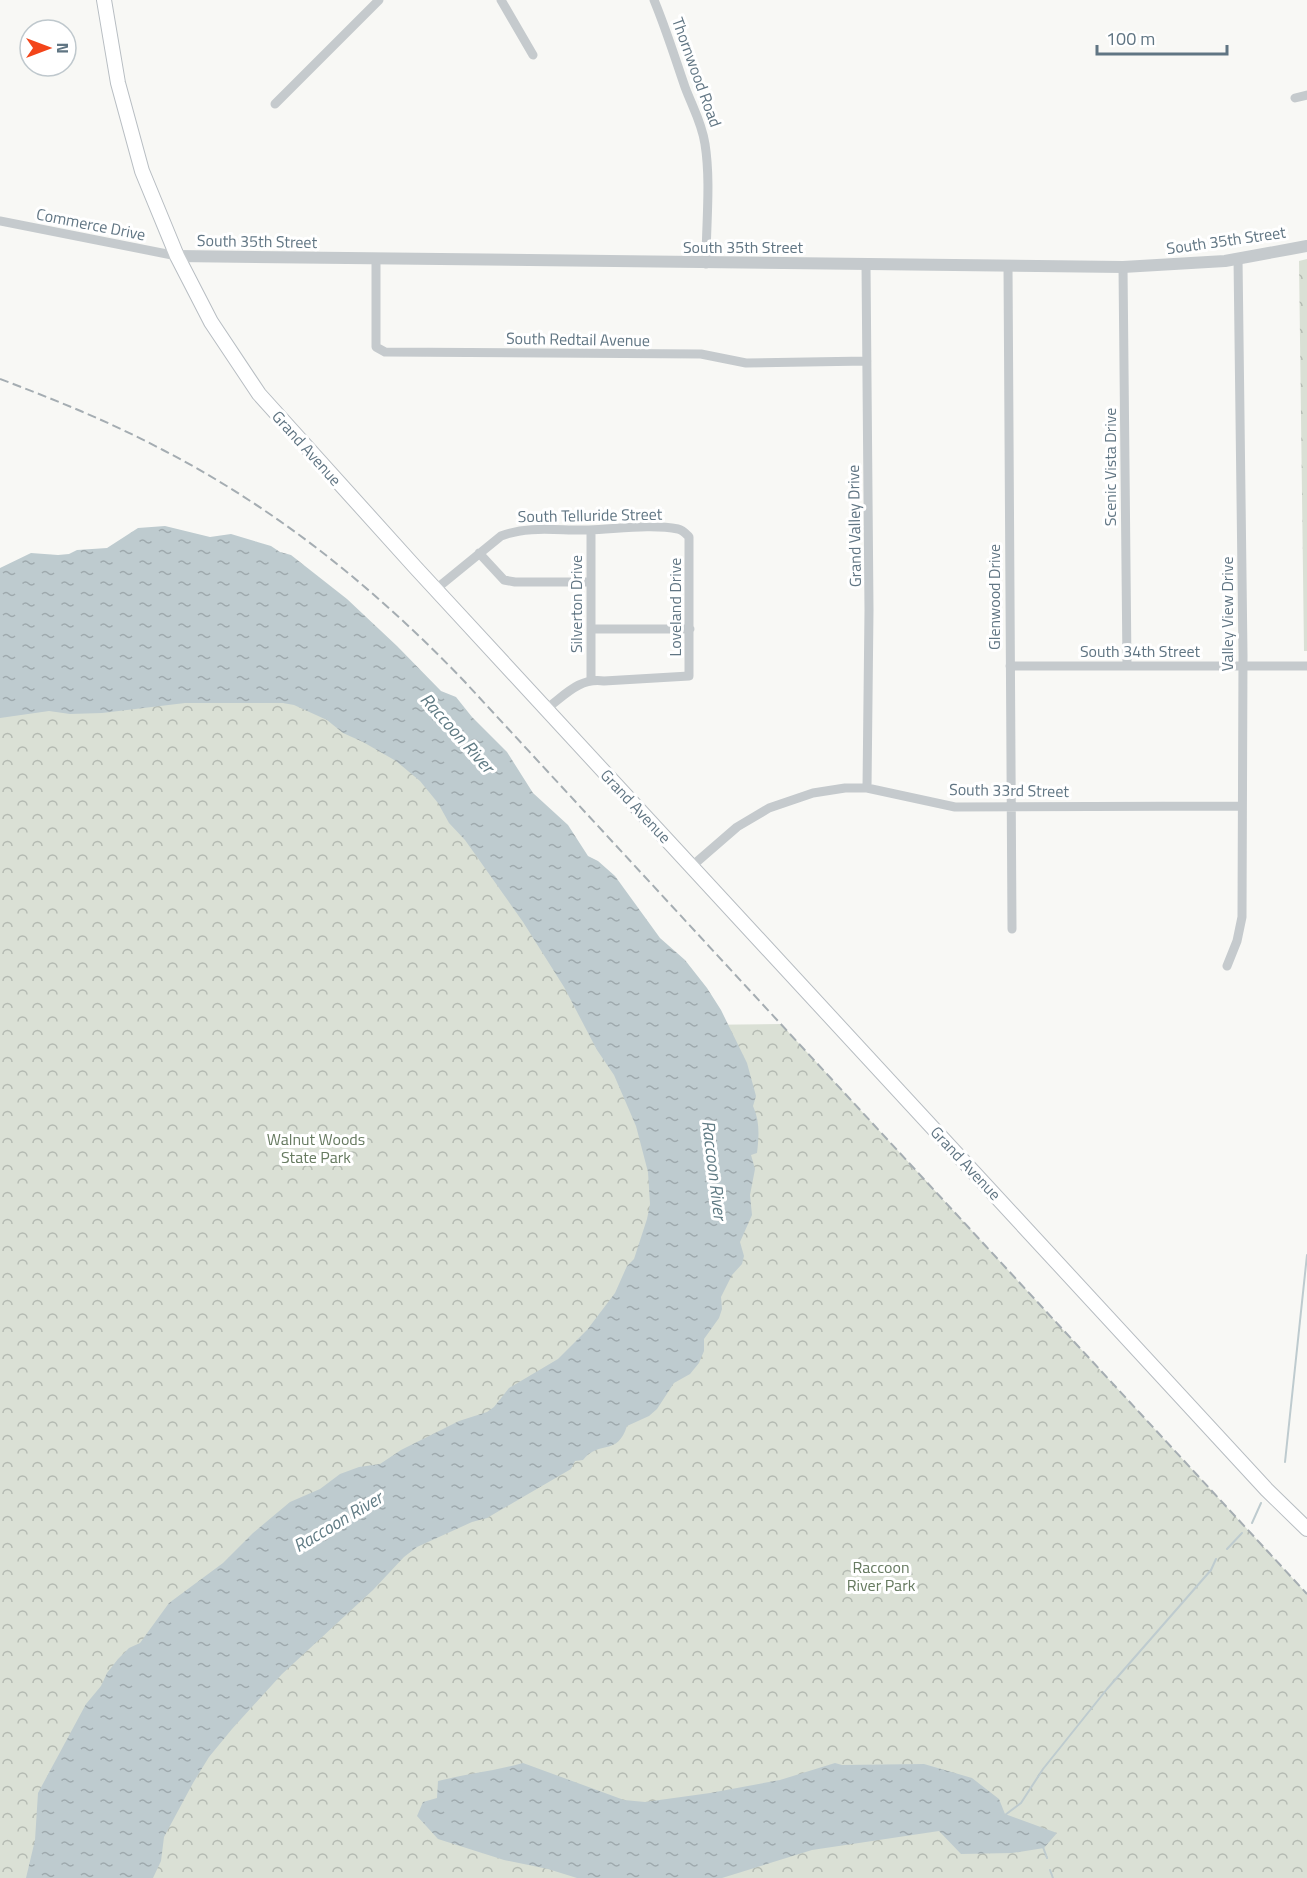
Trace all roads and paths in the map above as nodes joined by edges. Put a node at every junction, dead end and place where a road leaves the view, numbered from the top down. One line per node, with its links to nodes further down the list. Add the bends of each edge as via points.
1 (104, 0): 11 (main road, Grand Avenue, via 118,83 142,171)
2 (379, 0): 8 (street)
3 (501, 0): 5 (street)
4 (654, 0): 14 (street, Thornwood Road, via 705,142)
5 (533, 56)
6 (1307, 94): 7 (street)
7 (1295, 98)
8 (275, 104)
9 (0, 221): 11 (street, Commerce Drive)
10 (1307, 246): 12 (street, South 35th Street)
11 (177, 256): 13 (street, South 35th Street); 23 (main road, Grand Avenue, via 211,322 259,394)
12 (1238, 258): 17 (street, South 35th Street); 28 (street, Valley View Drive)
13 (376, 260): 14 (street, South 35th Street); 18 (street, South Redtail Avenue, via 376,347 385,352 701,354 746,363)
14 (706, 264): 15 (street, South 35th Street)
15 (866, 264): 16 (street, South 35th Street); 18 (street, Grand Valley Drive)
16 (1008, 266): 17 (street, South 35th Street); 26 (street, Glenwood Drive)
17 (1123, 267): 27 (street, Scenic Vista Drive)
18 (867, 361): 32 (street, Grand Valley Drive)
19 (591, 530): 20 (street, South Telluride Street, via 663,528 681,530); 21 (street, South Telluride Street, via 512,531); 22 (street, Silverton Drive)
20 (689, 537): 25 (street, Loveland Drive)
21 (479, 553): 22 (street, via 504,579 514,582); 23 (street, South Telluride Street)
22 (591, 582): 24 (street, Silverton Drive)
23 (436, 589): 31 (main road, Grand Avenue)
24 (591, 629): 25 (street); 30 (street, Silverton Drive)
25 (690, 629): 30 (street, Loveland Drive, via 689,676)
26 (1010, 666): 27 (street, South 34th Street); 33 (street, Glenwood Drive)
27 (1126, 666): 28 (street, South 34th Street)
28 (1243, 666): 29 (street, South 34th Street); 34 (street, Valley View Drive)
29 (1307, 666)
30 (591, 679): 31 (street)
31 (546, 709): 35 (main road, Grand Avenue)
32 (867, 788): 33 (street, South 33rd Street, via 955,807); 35 (street, South 33rd Street, via 813,793 769,808 737,827)
33 (1010, 806): 34 (street, South 33rd Street); 36 (street, Glenwood Drive)
34 (1242, 806): 37 (street, Valley View Drive, via 1242,917)
35 (692, 866): 38 (main road, Grand Avenue)
36 (1012, 929)
37 (1227, 966)
38 (1307, 1529)

